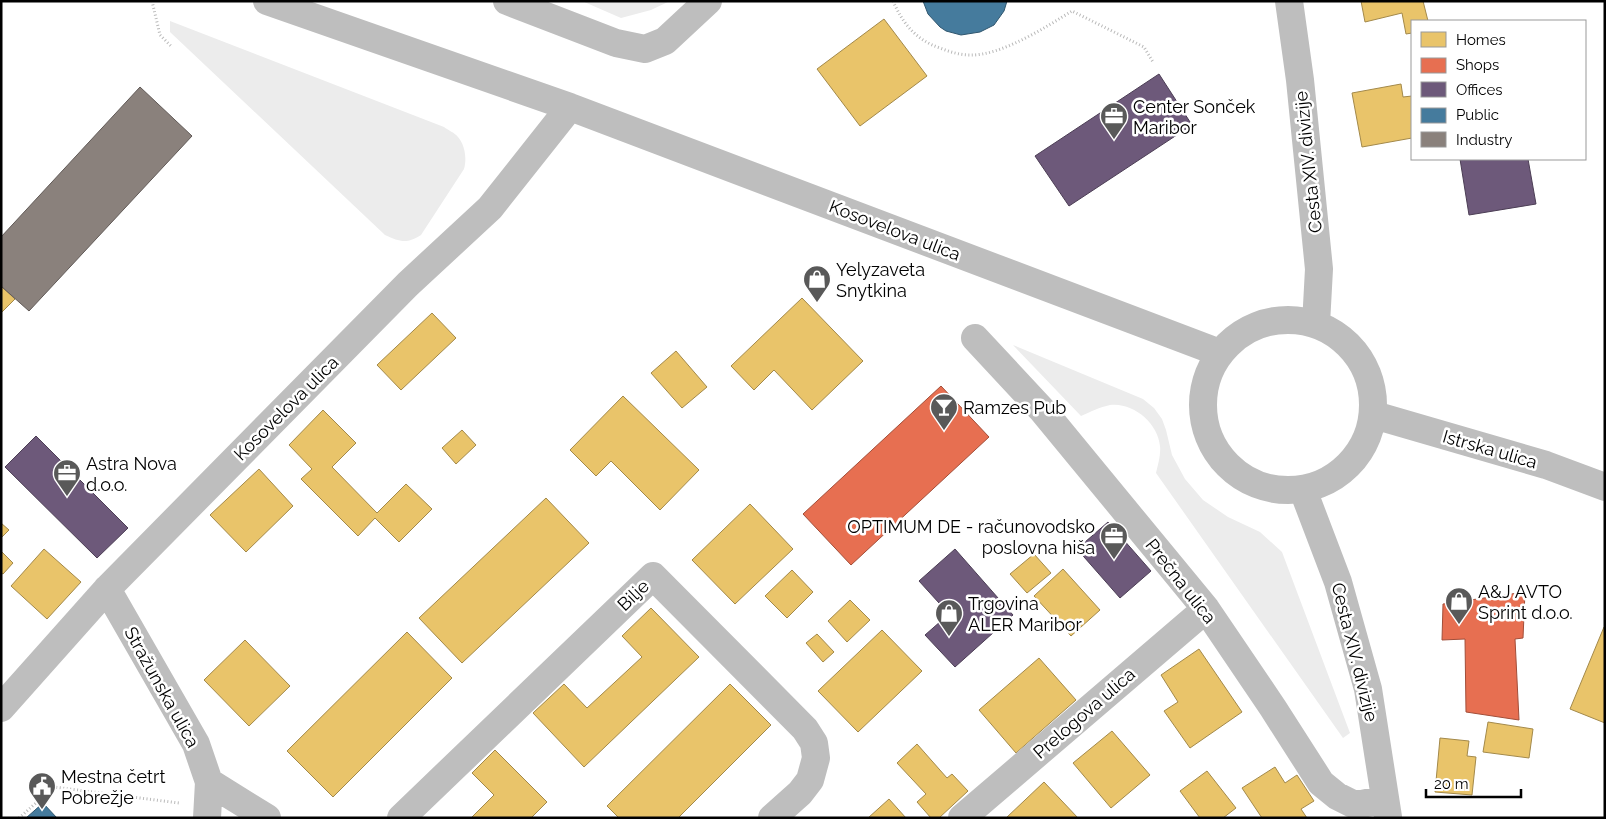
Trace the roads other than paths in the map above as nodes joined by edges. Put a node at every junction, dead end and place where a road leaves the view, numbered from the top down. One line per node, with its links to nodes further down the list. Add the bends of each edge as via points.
1 (267, 1): 5 (street, Kosovelova ulica)
2 (507, 1): 3 (street, via 616,44 645,49 665,40)
3 (708, 1)
4 (1289, 1): 6 (street, Cesta XIV. divizije, via 1318,269)
5 (570, 107): 8 (street, Kosovelova ulica); 12 (street, Kosovelova ulica, via 490,208 408,284)
6 (1316, 324): 8 (street, via 1279,319 1249,328); 9 (street, via 1344,340 1362,361 1372,387)
7 (975, 338): 13 (street, Prečna ulica, via 1043,411)
8 (1220, 353): 11 (street, via 1202,395 1204,426 1218,454 1242,478 1268,489)
9 (1374, 415): 10 (street, Istrska ulica, via 1546,465); 11 (street, via 1364,447 1352,464 1328,482)
10 (1605, 486)
11 (1303, 490): 16 (street, Cesta XIV. divizije, via 1338,582 1368,689)
12 (107, 589): 14 (street, Kosovelova ulica); 15 (street, Stražunska ulica, via 196,744)
13 (1206, 609): 16 (street, Prečna ulica, via 1321,783 1336,796 1353,804); 20 (street, Prelogova ulica)
14 (1, 708)
15 (208, 802): 17 (street)
16 (1387, 808)
17 (267, 818)
18 (401, 818): 19 (street, Bilje, via 653,576 806,728 814,743 816,758 810,780)
19 (772, 818)
20 (962, 818)

